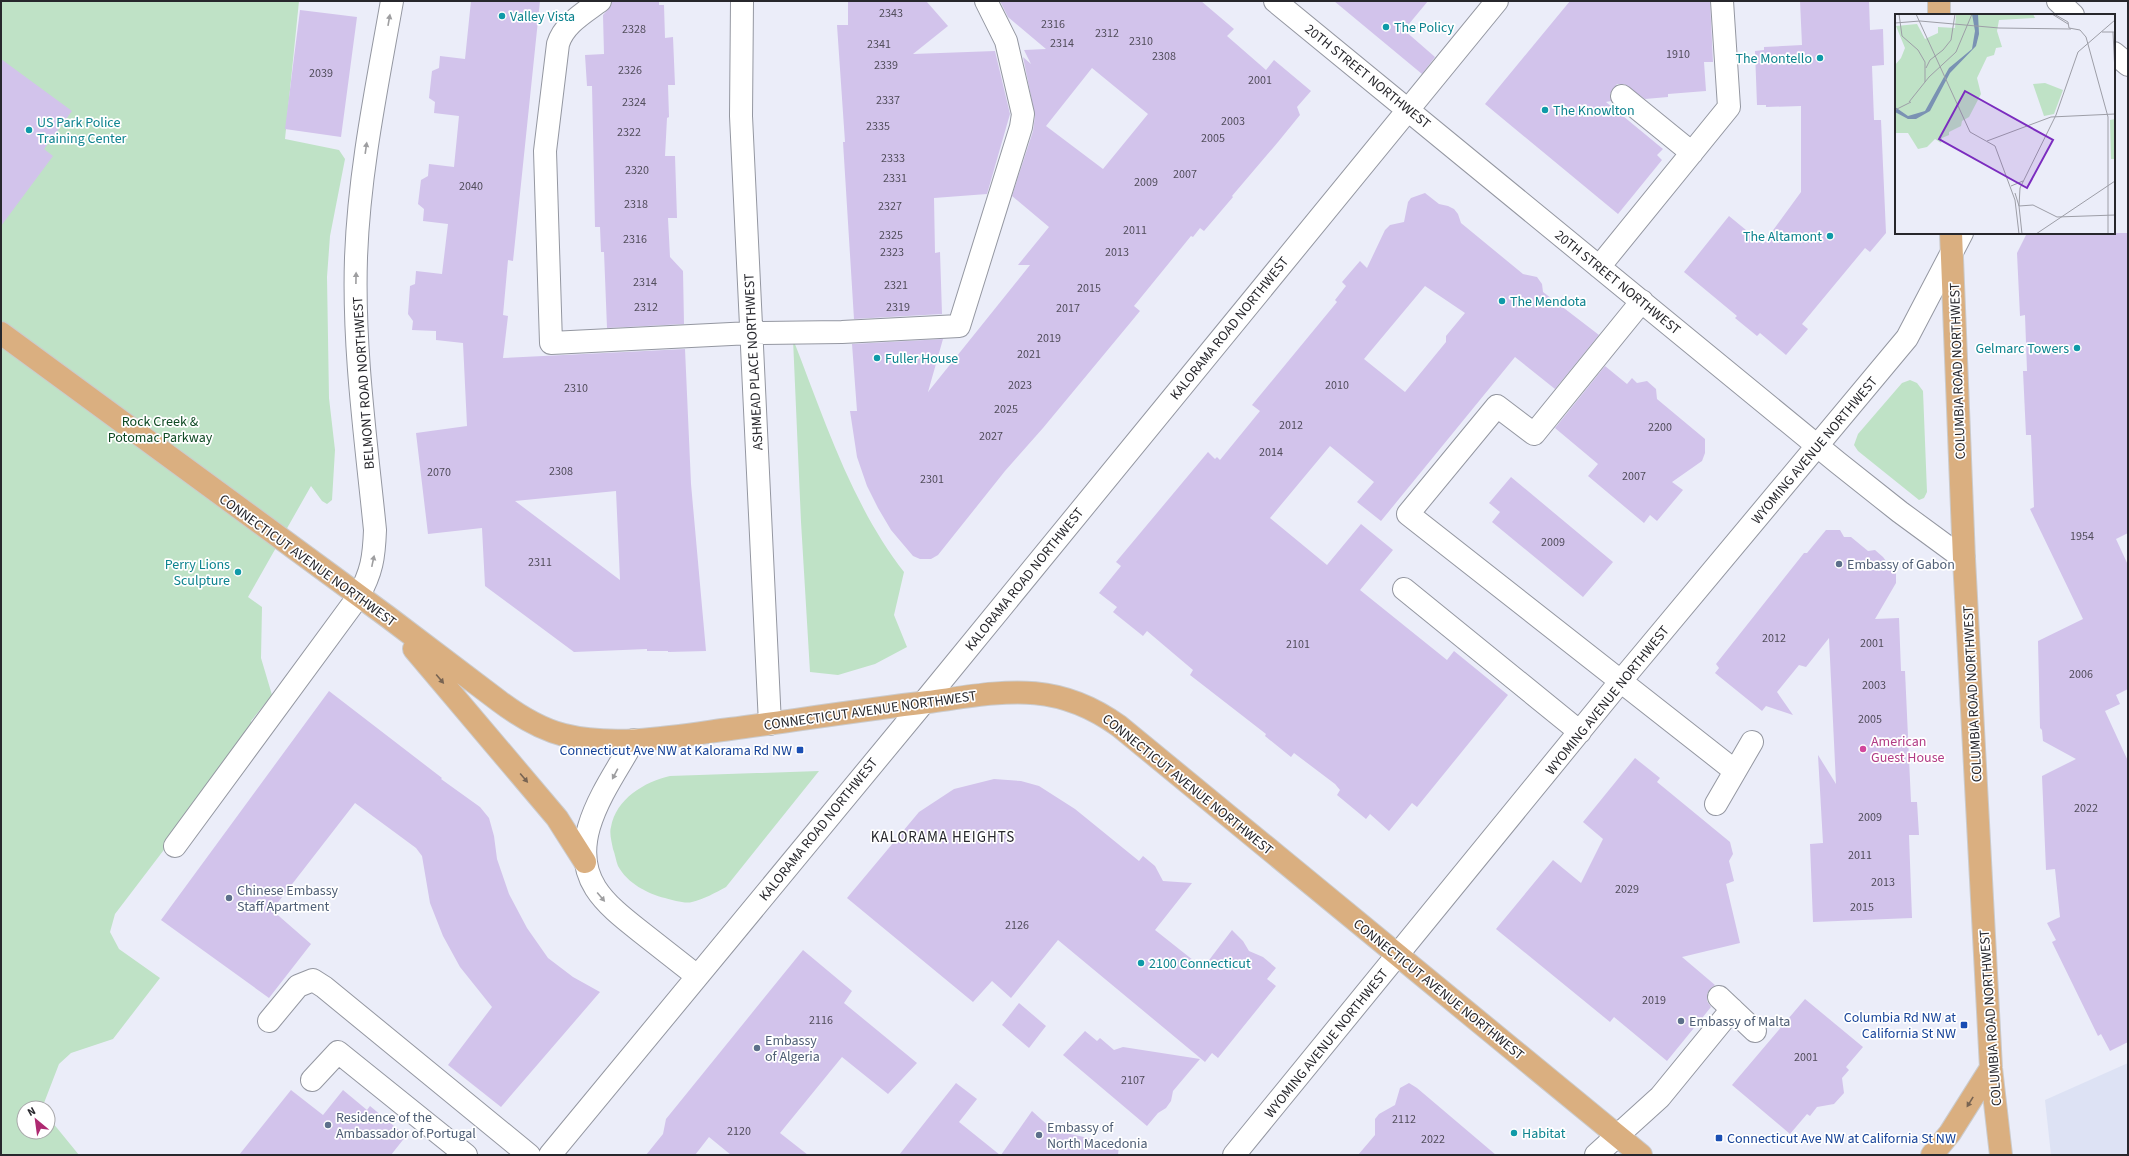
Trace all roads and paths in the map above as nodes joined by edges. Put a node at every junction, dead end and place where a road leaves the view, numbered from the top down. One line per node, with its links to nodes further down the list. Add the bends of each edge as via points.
1 (392, 1): 24 (street, BELMONT ROAD NORTHWEST, one-way to 1, via 374,557 375,530 357,344 355,303 358,220 368,137)
2 (600, 1): 20 (street, via 570,23 558,44 545,151 551,343)
3 (742, 1): 20 (street, ASHMEAD PLACE NORTHWEST, via 741,116)
4 (986, 1): 20 (street, via 1006,41 1023,114 1022,127 959,326 842,332)
5 (1275, 1): 13 (street, 20TH STREET NORTHWEST)
6 (1497, 1): 13 (street, KALORAMA ROAD NORTHWEST)
7 (1722, 1): 14 (street, via 1729,107)
8 (1939, 1): 9 (main road)
9 (1940, 14)
10 (2115, 54): 11 (street)
11 (2128, 65)
12 (1622, 96): 14 (street)
13 (1408, 109): 17 (street, 20TH STREET NORTHWEST); 27 (street, KALORAMA ROAD NORTHWEST)
14 (1692, 153): 17 (street)
15 (1961, 234): 16 (street, WYOMING AVENUE NORTHWEST)
16 (1952, 243): 21 (street, WYOMING AVENUE NORTHWEST, via 1907,338); 22 (main road, COLUMBIA ROAD NORTHWEST)
17 (1600, 267): 18 (street, 20TH STREET NORTHWEST)
18 (1642, 301): 21 (street, 20TH STREET NORTHWEST); 26 (street, via 1534,434 1497,406 1408,514)
19 (1, 333): 24 (main road, CONNECTICUT AVENUE NORTHWEST)
20 (751, 333): 28 (street, ASHMEAD PLACE NORTHWEST)
21 (1817, 446): 22 (street, 20TH STREET NORTHWEST); 26 (street, WYOMING AVENUE NORTHWEST)
22 (1964, 559): 40 (main road, COLUMBIA ROAD NORTHWEST)
23 (1404, 589): 29 (street)
24 (358, 596): 25 (main road, CONNECTICUT AVENUE NORTHWEST); 34 (street, BELMONT ROAD NORTHWEST)
25 (388, 617): 30 (main road, CONNECTICUT AVENUE NORTHWEST, via 499,701 531,722 564,735 583,739); 35 (main road, one-way to 35, via 548,807)
26 (1620, 682): 29 (street, WYOMING AVENUE NORTHWEST); 32 (street)
27 (924, 702): 28 (main road, CONNECTICUT AVENUE NORTHWEST); 36 (main road, CONNECTICUT AVENUE NORTHWEST, via 998,692 1034,692 1053,695 1092,709 1119,726); 37 (street, KALORAMA ROAD NORTHWEST)
28 (770, 724): 30 (main road, CONNECTICUT AVENUE NORTHWEST)
29 (1580, 732): 36 (street, WYOMING AVENUE NORTHWEST)
30 (634, 740): 35 (street, one-way to 35, via 598,806 585,845)
31 (1752, 742): 32 (street)
32 (1734, 771): 33 (street)
33 (1716, 804)
34 (175, 846)
35 (585, 862): 37 (street, one-way to 37, via 596,890 613,910)
36 (1398, 955): 42 (main road, CONNECTICUT AVENUE NORTHWEST); 46 (street, WYOMING AVENUE NORTHWEST)
37 (696, 976): 45 (street, KALORAMA ROAD NORTHWEST)
38 (270, 1021): 44 (street, via 298,986 313,980)
39 (1755, 1031): 42 (street, via 1725,1003 1660,1097)
40 (1991, 1068): 49 (main road, one-way to 49, via 1950,1133); 50 (main road, COLUMBIA ROAD NORTHWEST)
41 (312, 1080): 43 (street, via 338,1052)
42 (1617, 1135): 47 (street); 48 (main road, CONNECTICUT AVENUE NORTHWEST)
43 (466, 1155)
44 (529, 1155)
45 (550, 1155)
46 (1234, 1155)
47 (1596, 1155)
48 (1641, 1155)
49 (1932, 1155)
50 (2001, 1155)

